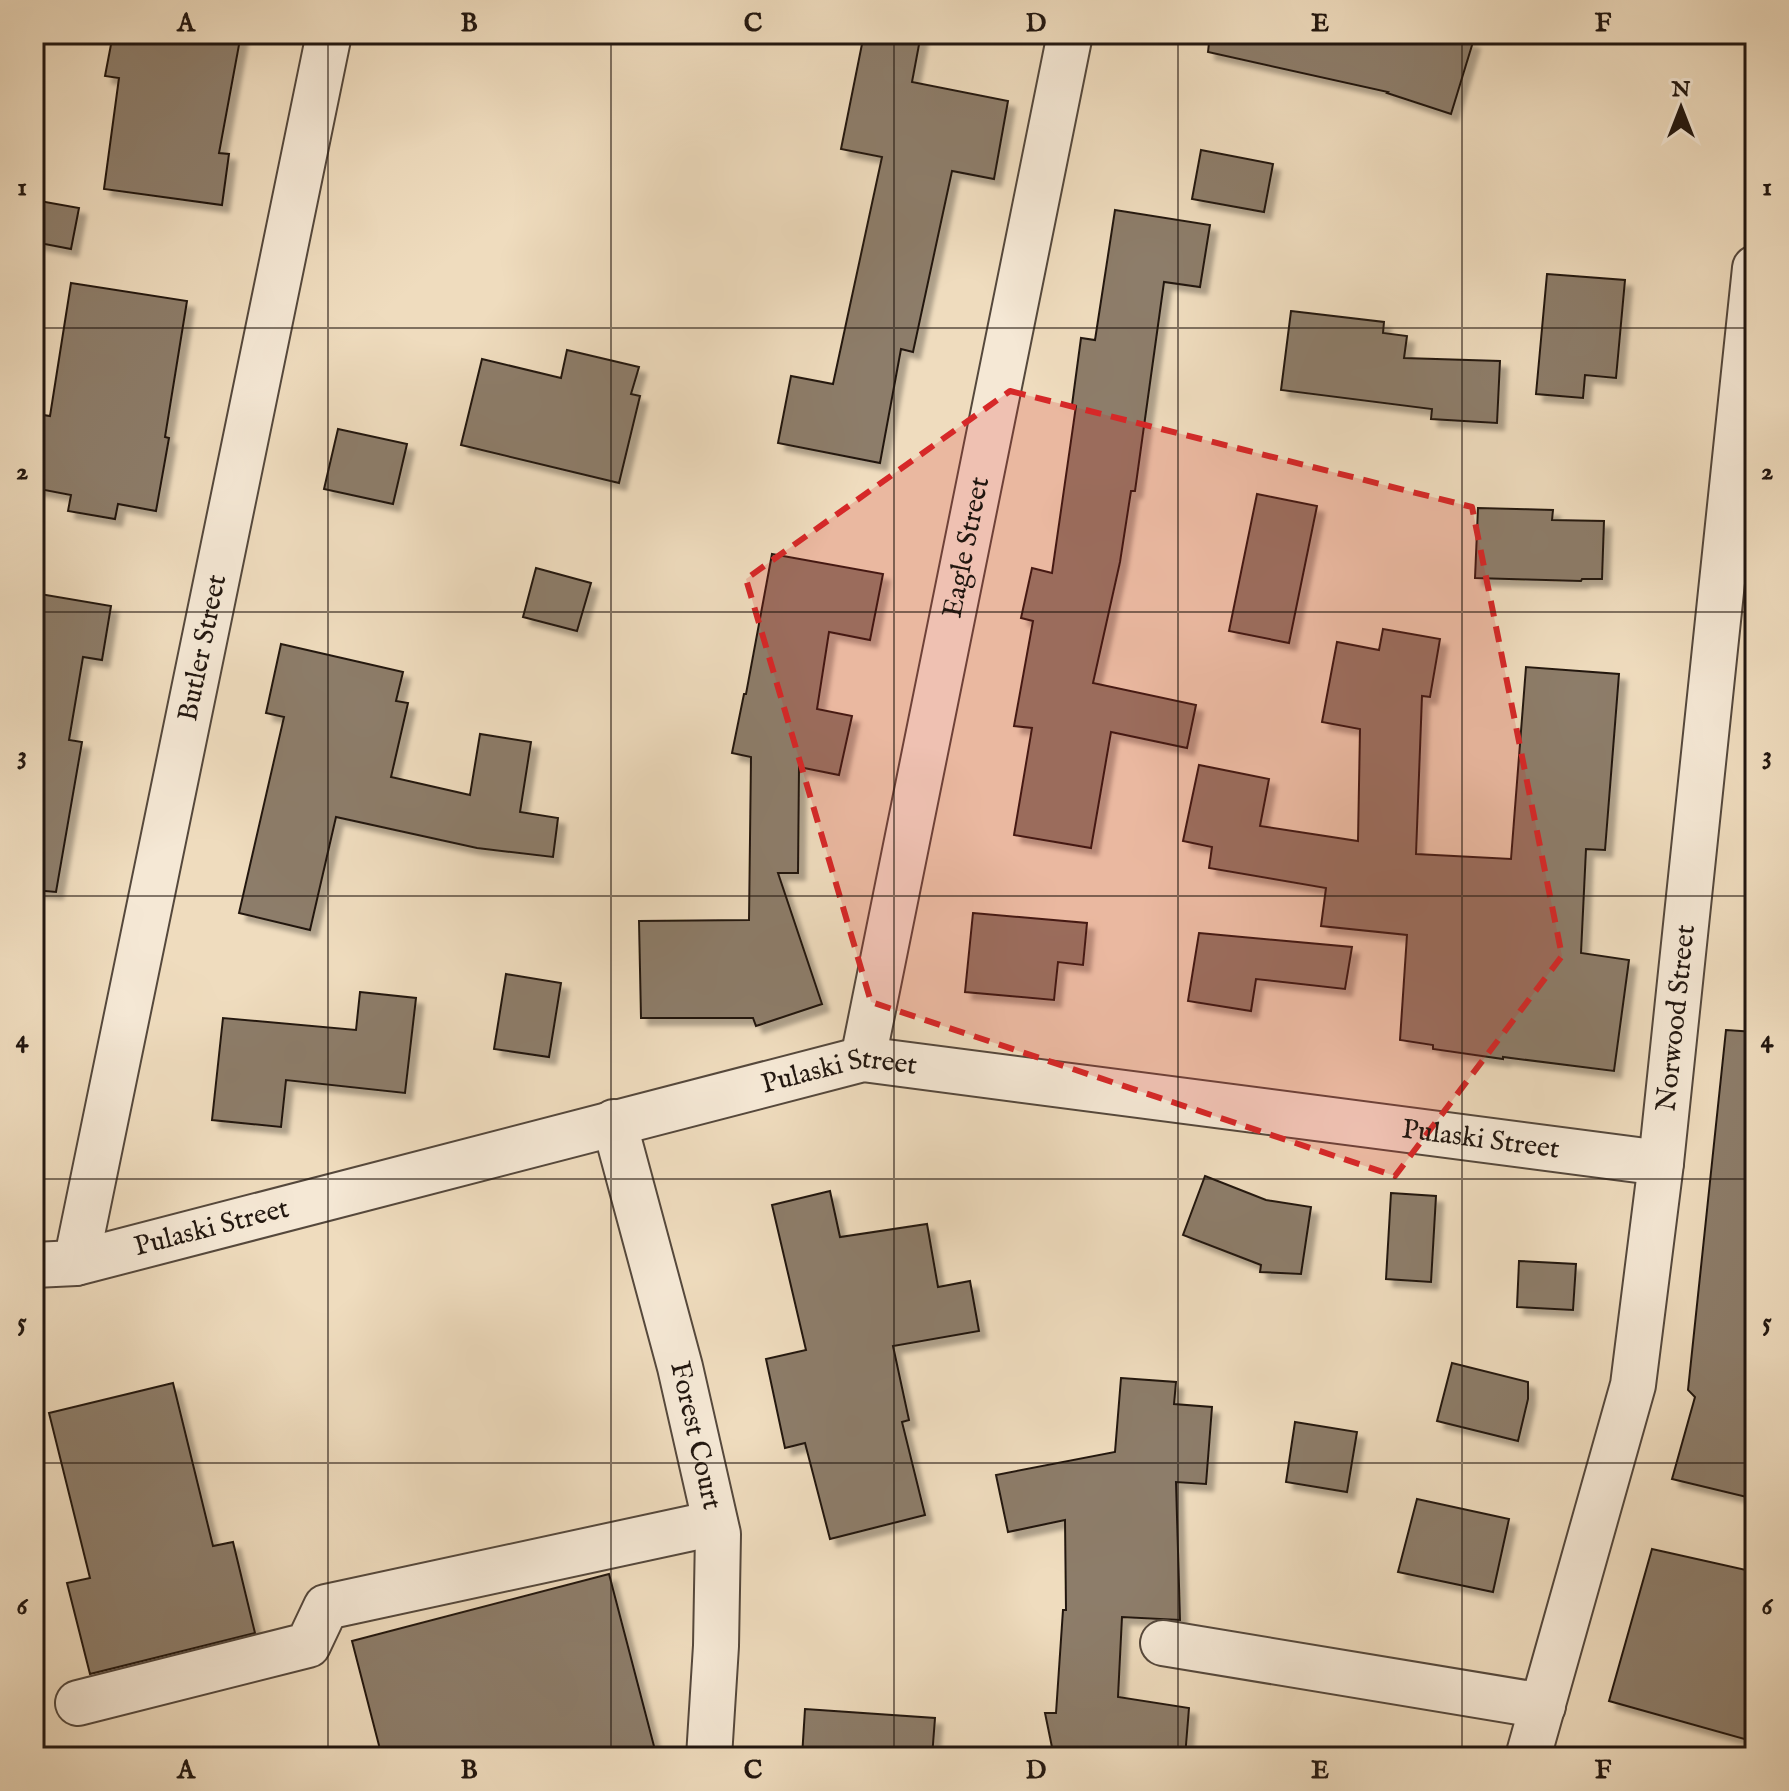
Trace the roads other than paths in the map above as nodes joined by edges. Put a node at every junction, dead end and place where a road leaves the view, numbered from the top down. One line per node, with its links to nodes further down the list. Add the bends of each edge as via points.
1 (329, 34): 7 (street, Butler Street)
2 (1070, 34): 4 (street, Eagle Street)
3 (1755, 268): 6 (street, Norwood Street)
4 (863, 1059): 5 (street, Pulaski Street); 6 (street, Pulaski Street)
5 (614, 1122): 7 (street, Pulaski Street); 8 (street, Forest Court, via 680,1367)
6 (1661, 1163): 11 (street, Norwood Street, via 1633,1385)
7 (55, 1264)
8 (715, 1523): 10 (street, via 326,1607 308,1645); 12 (street, Forest Court)
9 (1163, 1643): 11 (street)
10 (78, 1703)
11 (1543, 1706): 13 (street, Norwood Street)
12 (709, 1757)
13 (1528, 1757)

